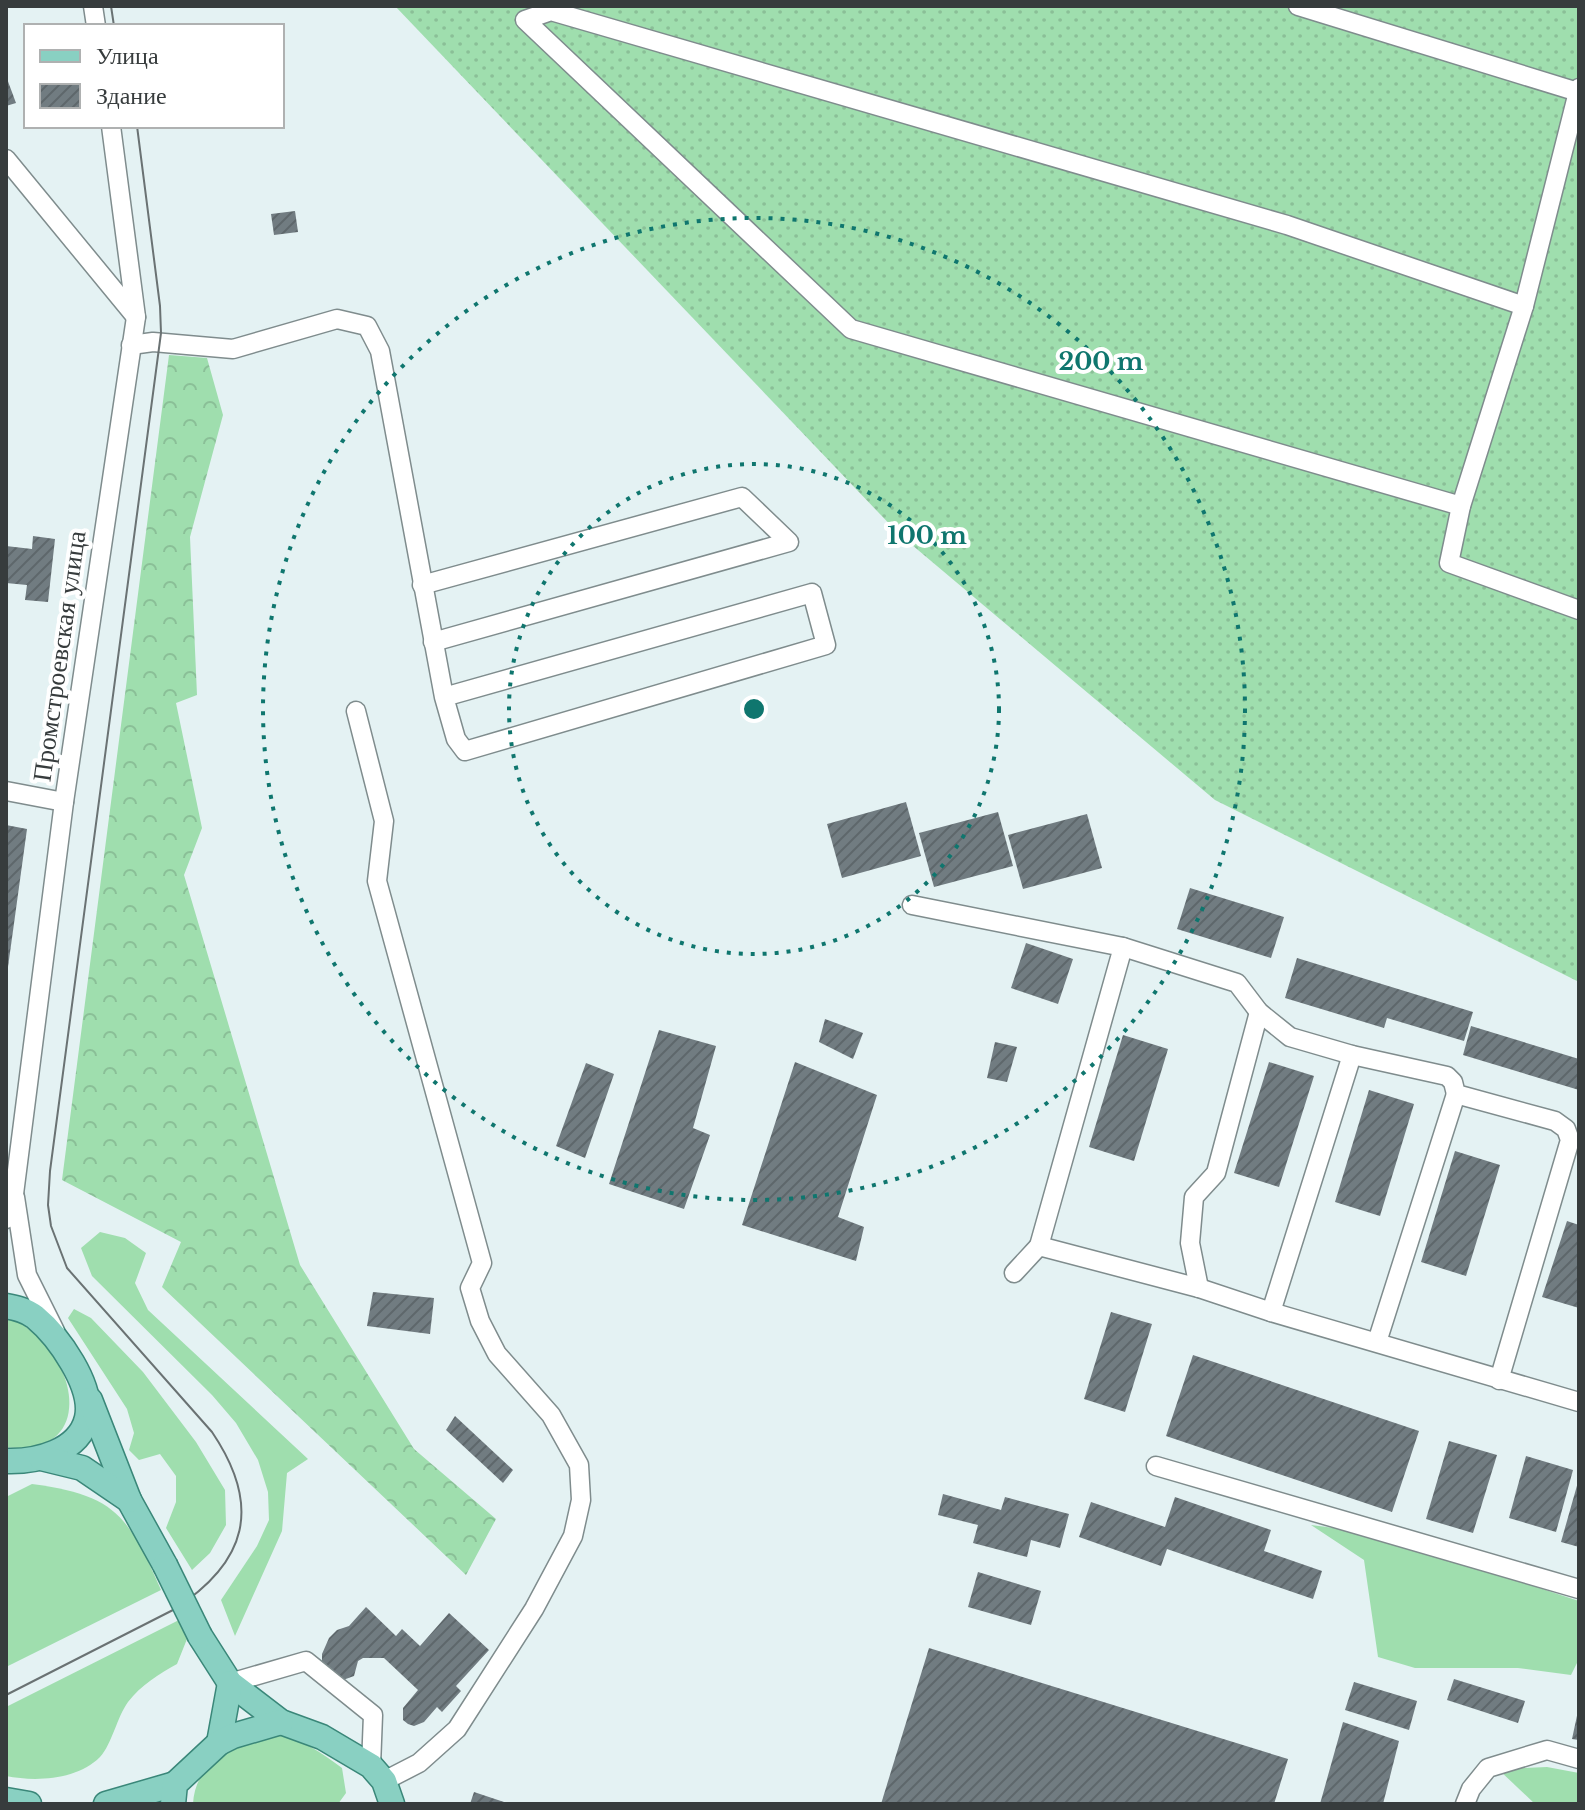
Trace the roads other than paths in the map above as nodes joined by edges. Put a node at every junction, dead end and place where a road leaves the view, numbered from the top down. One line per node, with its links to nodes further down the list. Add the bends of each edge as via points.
1 (1298, 6): 2 (street)
2 (1578, 90): 5 (street)
3 (111, 128): 6 (street, Промстроевская улица)
4 (6, 159): 6 (street)
5 (1524, 306): 8 (street); 8 (street, via 1287,225 551,11 525,20 851,329)
6 (136, 317): 7 (street, Промстроевская улица)
7 (131, 345): 9 (street, via 233,349 337,319 367,326 380,351); 15 (street, Промстроевская улица)
8 (1461, 506): 10 (street, via 1449,563)
9 (422, 585): 11 (street); 11 (street, via 742,497 789,542)
10 (1579, 610)
11 (433, 642): 12 (street)
12 (444, 697): 12 (street, via 456,739 465,751 826,645 812,593)
13 (356, 711): 41 (street, via 384,821 377,881 482,1263 470,1288 497,1354 551,1415 579,1465 581,1500 573,1536 534,1609 457,1729)
14 (6, 791): 15 (street)
15 (64, 802): 21 (street, Промстроевская улица)
16 (912, 905): 17 (street)
17 (1123, 947): 18 (street, via 1237,983); 23 (street)
18 (1259, 1012): 19 (street, via 1290,1037); 25 (street, via 1216,1173 1194,1197 1190,1243)
19 (1352, 1055): 20 (street, via 1447,1076); 27 (street)
20 (1456, 1094): 28 (street); 30 (street, via 1555,1121 1570,1140)
21 (12, 1187): 22 (street); 29 (street, via 27,1275)
22 (6, 1219)
23 (1039, 1246): 24 (street); 25 (street)
24 (1014, 1273)
25 (1199, 1288): 27 (street)
26 (6, 1306): 29 (main road, via 34,1316)
27 (1271, 1312): 28 (street)
28 (1377, 1342): 30 (street)
29 (63, 1346): 31 (main road)
30 (1499, 1380): 32 (street)
31 (88, 1394): 33 (main road, via 87,1419 74,1438 56,1453); 35 (main road)
32 (1579, 1402)
33 (19, 1463): 35 (main road, via 82,1468)
34 (1156, 1466): 36 (street)
35 (129, 1500): 37 (main road, bridge)
36 (1579, 1589)
37 (230, 1683): 38 (main road); 39 (main road); 41 (street, via 306,1661 373,1715)
38 (281, 1722): 39 (main road); 41 (main road, via 322,1737)
39 (219, 1743): 42 (main road)
40 (1579, 1759): 46 (street, via 1547,1750 1488,1768)
41 (386, 1792)
42 (174, 1794): 45 (main road)
43 (6, 1800): 44 (main road)
44 (29, 1804)
45 (106, 1804)
46 (1465, 1804)

